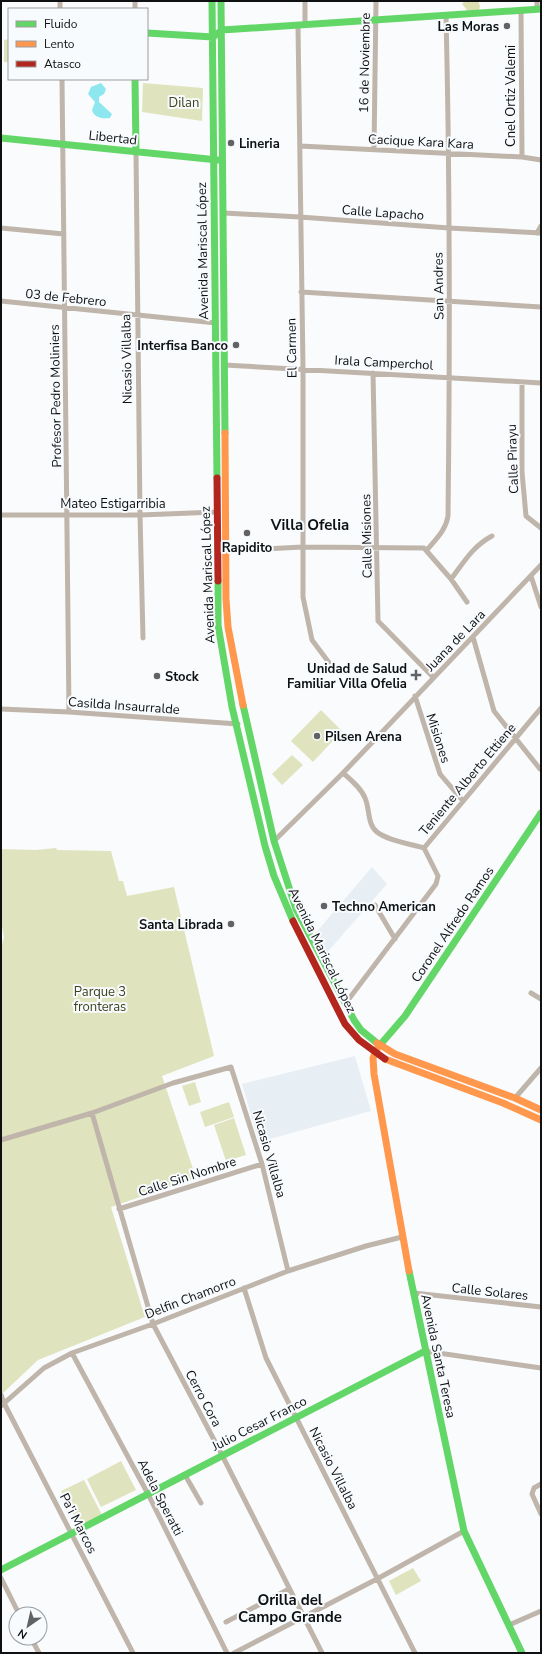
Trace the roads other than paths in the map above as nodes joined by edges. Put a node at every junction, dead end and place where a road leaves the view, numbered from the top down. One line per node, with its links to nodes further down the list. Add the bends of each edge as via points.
1 (212, 1): 13 (main road, Avenida Mariscal López)
2 (221, 1): 11 (main road, Avenida Mariscal López)
3 (304, 1): 10 (street, El Carmen)
4 (376, 1): 9 (street, 16 de Noviembre)
5 (537, 1): 6 (street)
6 (539, 9): 7 (main road)
7 (521, 10): 8 (main road); 22 (street, Cnel Ortiz Valemi)
8 (446, 15): 9 (main road); 21 (street, San Andres)
9 (376, 19): 10 (main road); 19 (street, 16 de Noviembre)
10 (301, 25): 11 (main road); 18 (street, El Carmen)
11 (221, 31): 13 (main road); 24 (main road, Avenida Mariscal López)
12 (148, 32): 13 (main road)
13 (212, 37): 23 (main road, Avenida Mariscal López)
14 (62, 80): 17 (street, Profesor Pedro Moliniers)
15 (135, 80): 20 (main road, Nicasio Villalba)
16 (1, 138): 17 (main road, Libertad)
17 (63, 144): 20 (main road, Libertad); 32 (street, Profesor Pedro Moliniers)
18 (300, 146): 19 (street, Cacique Kara Kara); 27 (street, El Carmen)
19 (374, 149): 21 (street, Cacique Kara Kara)
20 (136, 152): 23 (main road, Libertad); 38 (street, Nicasio Villalba)
21 (449, 154): 22 (street, Cacique Kara Kara); 30 (street, San Andres)
22 (522, 157): 25 (street, Cacique Kara Kara)
23 (214, 159): 24 (main road, Libertad); 39 (main road, Avenida Mariscal López)
24 (224, 160): 26 (main road, Avenida Mariscal López)
25 (541, 160)
26 (224, 213): 27 (street, Calle Lapacho); 40 (main road, Avenida Mariscal López)
27 (300, 217): 30 (street, Calle Lapacho); 33 (street, El Carmen)
28 (541, 226): 31 (street)
29 (1, 228): 32 (street)
30 (449, 228): 31 (street, Calle Lapacho); 35 (street, San Andres)
31 (539, 233)
32 (64, 234): 37 (street, Profesor Pedro Moliniers)
33 (302, 292): 35 (street); 42 (street, El Carmen)
34 (1, 301): 37 (street, 03 de Febrero)
35 (450, 302): 36 (street); 44 (street, San Andres)
36 (541, 307)
37 (65, 308): 38 (street, 03 de Febrero); 49 (street, Profesor Pedro Moliniers)
38 (138, 315): 39 (street, 03 de Febrero); 51 (street, Nicasio Villalba)
39 (215, 323): 40 (street, 03 de Febrero); 47 (main road, Avenida Mariscal López)
40 (224, 324): 41 (main road, Avenida Mariscal López)
41 (225, 365): 42 (street, Irala Camperchol); 48 (main road, Avenida Mariscal López)
42 (303, 368): 43 (street, Irala Camperchol); 54 (street, El Carmen)
43 (373, 372): 44 (street, Irala Camperchol); 55 (street, Calle Misiones)
44 (450, 377): 45 (street, Irala Camperchol); 56 (street, San Andres, via 448,516 443,532)
45 (522, 382): 46 (street, Irala Camperchol); 52 (street, Calle Pirayu, via 522,472 526,516)
46 (541, 383)
47 (216, 512): 48 (street, Mateo Estigarribia); 51 (street, Mateo Estigarribia); 57 (main road, Avenida Mariscal López)
48 (226, 512): 58 (main road, Avenida Mariscal López)
49 (67, 514): 50 (street, Mateo Estigarribia); 51 (street, Mateo Estigarribia); 73 (street, Profesor Pedro Moliniers)
50 (1, 515)
51 (140, 515): 65 (street, Nicasio Villalba)
52 (541, 528)
53 (492, 536): 61 (street, via 476,546)
54 (303, 548): 55 (street); 58 (street); 66 (street, El Carmen, via 303,597 312,640)
55 (377, 548): 56 (street); 67 (street, Calle Misiones, via 378,621)
56 (427, 550): 61 (street)
57 (217, 551): 58 (street); 69 (main road, Avenida Mariscal López, via 218,625)
58 (227, 551): 68 (main road, Avenida Mariscal López, via 228,627)
59 (541, 565): 60 (street, Juana de Lara)
60 (531, 576): 63 (street); 64 (street, Juana de Lara)
61 (451, 579): 62 (street)
62 (467, 602)
63 (541, 607)
64 (473, 637): 67 (street, Juana de Lara); 76 (street, via 494,711)
65 (143, 638)
66 (330, 664)
67 (434, 677): 70 (street, Juana de Lara)
68 (238, 682): 69 (main road); 74 (main road, Avenida Mariscal López)
69 (228, 684): 75 (main road, Avenida Mariscal López)
70 (415, 696): 78 (street, Juana de Lara); 79 (street, Misiones, via 440,774)
71 (541, 708): 76 (street, Teniente Alberto Ettiene)
72 (1, 710): 73 (street, Casilda Insaurralde)
73 (69, 712): 75 (street, Casilda Insaurralde)
74 (246, 723): 75 (street, Casilda Insaurralde); 81 (main road, Avenida Mariscal López)
75 (236, 724): 82 (main road, Avenida Mariscal López)
76 (517, 738): 77 (street); 79 (street, Teniente Alberto Ettiene)
77 (540, 769)
78 (342, 773): 81 (street, Juana de Lara); 83 (street, via 360,789 366,799 372,825 377,832)
79 (463, 801): 83 (street, Teniente Alberto Ettiene)
80 (541, 813): 89 (main road, Coronel Alfredo Ramos, via 405,1016)
81 (274, 841): 82 (street, Juana de Lara); 88 (main road, Avenida Mariscal López, via 296,909)
82 (266, 848): 90 (main road, Avenida Mariscal López, via 288,913 334,1004 349,1029)
83 (424, 848): 85 (street, Teniente Alberto Ettiene, via 438,880)
84 (374, 905): 85 (street)
85 (395, 939): 88 (street, Teniente Alberto Ettiene)
86 (531, 993): 87 (street)
87 (541, 999)
88 (345, 1004): 89 (main road, Avenida Mariscal López, via 361,1030)
89 (380, 1045): 90 (main road, Coronel Alfredo Ramos); 92 (main road, Avenida Mariscal López, via 402,1056)
90 (374, 1053): 95 (main road, Avenida Mariscal López, via 395,1064 503,1103); 99 (main road, Avenida Santa Teresa, via 374,1074)
91 (541, 1068): 92 (street)
92 (515, 1098): 93 (main road, Avenida Mariscal López)
93 (541, 1110)
94 (92, 1113): 96 (street); 97 (street, Nicasio Villalba, via 173,1083 231,1067); 98 (street, Cerro Cora)
95 (541, 1120)
96 (1, 1140)
97 (262, 1164): 98 (street, Calle Sin Nombre); 100 (street, Nicasio Villalba)
98 (119, 1209): 104 (street, Cerro Cora)
99 (402, 1237): 100 (street, Delfin Chamorro); 102 (main road, Avenida Santa Teresa)
100 (288, 1271): 101 (street, Delfin Chamorro)
101 (244, 1288): 104 (street, Delfin Chamorro); 110 (street, Nicasio Villalba, via 266,1358)
102 (414, 1293): 103 (street, Calle Solares); 105 (main road, Avenida Santa Teresa)
103 (541, 1307)
104 (153, 1324): 106 (street, Delfin Chamorro); 111 (street, Cerro Cora)
105 (425, 1351): 107 (street); 110 (main road, Julio Cesar Franco); 117 (main road, Avenida Santa Teresa)
106 (72, 1353): 109 (street, Delfin Chamorro, via 44,1368); 114 (street, Adela Speratti)
107 (541, 1368)
108 (1, 1395): 109 (street, Pa'i Marcos)
109 (2, 1404): 118 (street, Pa'i Marcos)
110 (296, 1418): 111 (main road, Julio Cesar Franco); 121 (street, Nicasio Villalba)
111 (222, 1455): 112 (main road, Julio Cesar Franco); 122 (street, Cerro Cora)
112 (185, 1475): 114 (main road, Julio Cesar Franco); 115 (street)
113 (541, 1484): 116 (street, via 534,1488 532,1494)
114 (148, 1494): 118 (main road, Julio Cesar Franco); 129 (street, Adela Speratti)
115 (201, 1503)
116 (541, 1514)
117 (464, 1531): 121 (street); 127 (main road, Avenida Santa Teresa)
118 (72, 1533): 119 (main road, Julio Cesar Franco); 128 (street, Pa'i Marcos)
119 (1, 1570)
120 (1, 1578): 123 (street)
121 (377, 1579): 125 (street); 132 (street, Nicasio Villalba)
122 (289, 1589): 125 (street, Cerro Cora); 126 (street)
123 (15, 1606)
124 (541, 1611): 127 (street)
125 (303, 1617): 130 (street); 131 (street, Cerro Cora)
126 (226, 1622)
127 (509, 1625): 133 (main road, Avenida Santa Teresa)
128 (133, 1653)
129 (228, 1653)
130 (234, 1653)
131 (322, 1653)
132 (415, 1653)
133 (522, 1653)

